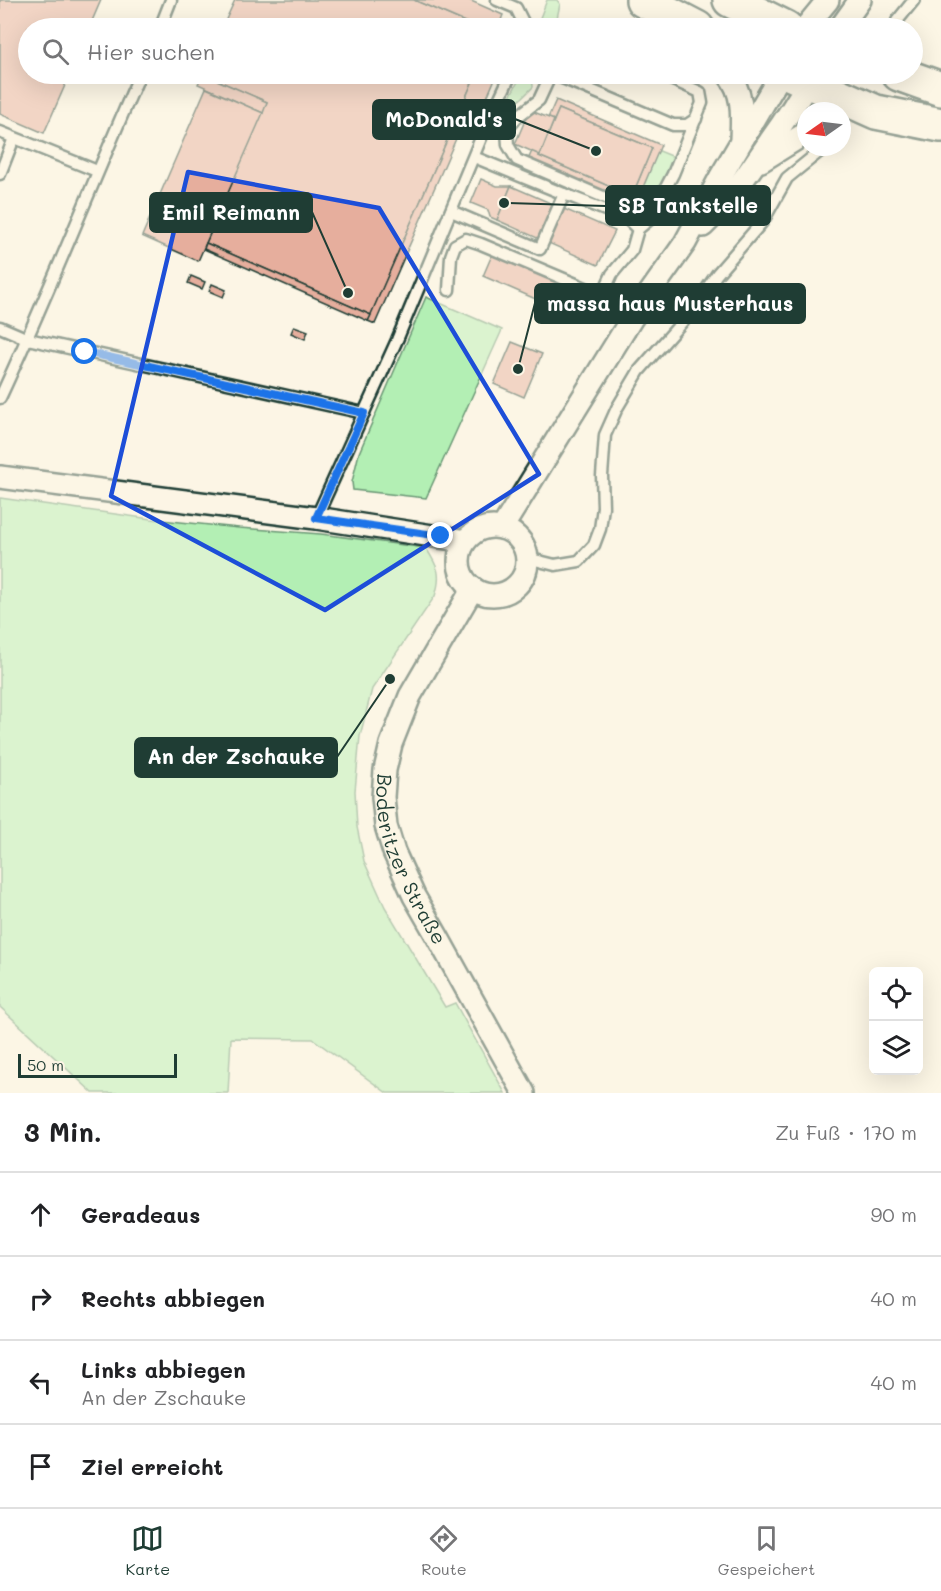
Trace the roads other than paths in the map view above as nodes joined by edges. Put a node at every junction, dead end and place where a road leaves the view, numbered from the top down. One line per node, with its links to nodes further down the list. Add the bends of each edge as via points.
1 (171, 0): 7 (lane)
2 (497, 0): 8 (lane, via 516,8)
3 (730, 0): 9 (main road)
4 (828, 0): 10 (street)
5 (860, 0): 11 (street)
6 (914, 0): 12 (lane)
7 (164, 18)
8 (521, 18)
9 (766, 18)
10 (813, 18)
11 (847, 18)
12 (899, 18)
13 (923, 82): 23 (main road)
14 (136, 84): 35 (lane)
15 (507, 84): 33 (lane)
16 (547, 84): 38 (lane, via 539,100 507,130 508,145 517,160 636,211)
17 (576, 84): 26 (lane, via 673,125)
18 (682, 84): 26 (lane, via 700,92 702,103)
19 (734, 84): 31 (street, via 742,108)
20 (785, 84): 31 (street, via 770,94)
21 (798, 84): 34 (street, via 794,107)
22 (818, 84): 24 (main road)
23 (941, 88)
24 (876, 112): 25 (street); 27 (main road)
25 (851, 116)
26 (696, 120): 38 (lane)
27 (941, 125)
28 (0, 132): 29 (lane)
29 (14, 138): 35 (lane); 36 (lane)
30 (797, 138): 34 (street)
31 (741, 143): 41 (street)
32 (814, 156): 53 (lane, via 787,178 763,221 639,371 617,408 605,435 603,507 594,545 579,561 555,565)
33 (474, 157): 37 (lane); 39 (lane)
34 (755, 164): 41 (street, via 717,212)
35 (97, 171): 46 (lane)
36 (0, 174)
37 (564, 194): 39 (lane, via 540,249); 40 (lane, via 626,218)
38 (655, 208): 40 (lane)
39 (451, 211): 48 (lane)
40 (638, 229): 43 (lane, via 632,250 606,287)
41 (685, 243): 44 (street)
42 (449, 290): 43 (lane, via 451,256 455,245 466,239)
43 (609, 300): 44 (lane)
44 (632, 318): 51 (street)
45 (0, 327): 46 (lane)
46 (28, 339): 47 (lane); 48 (lane)
47 (0, 398)
48 (364, 413): 50 (lane)
49 (0, 477): 50 (street)
50 (316, 518): 52 (street)
51 (502, 528): 52 (street, via 475,531); 53 (street, via 514,534)
52 (465, 541): 54 (street, via 460,567)
53 (527, 558): 54 (street, via 526,571 509,591 496,595)
54 (473, 588): 55 (street, Boderitzer Straße, via 411,696 391,744 383,797 394,852 414,896)
55 (524, 1093)

